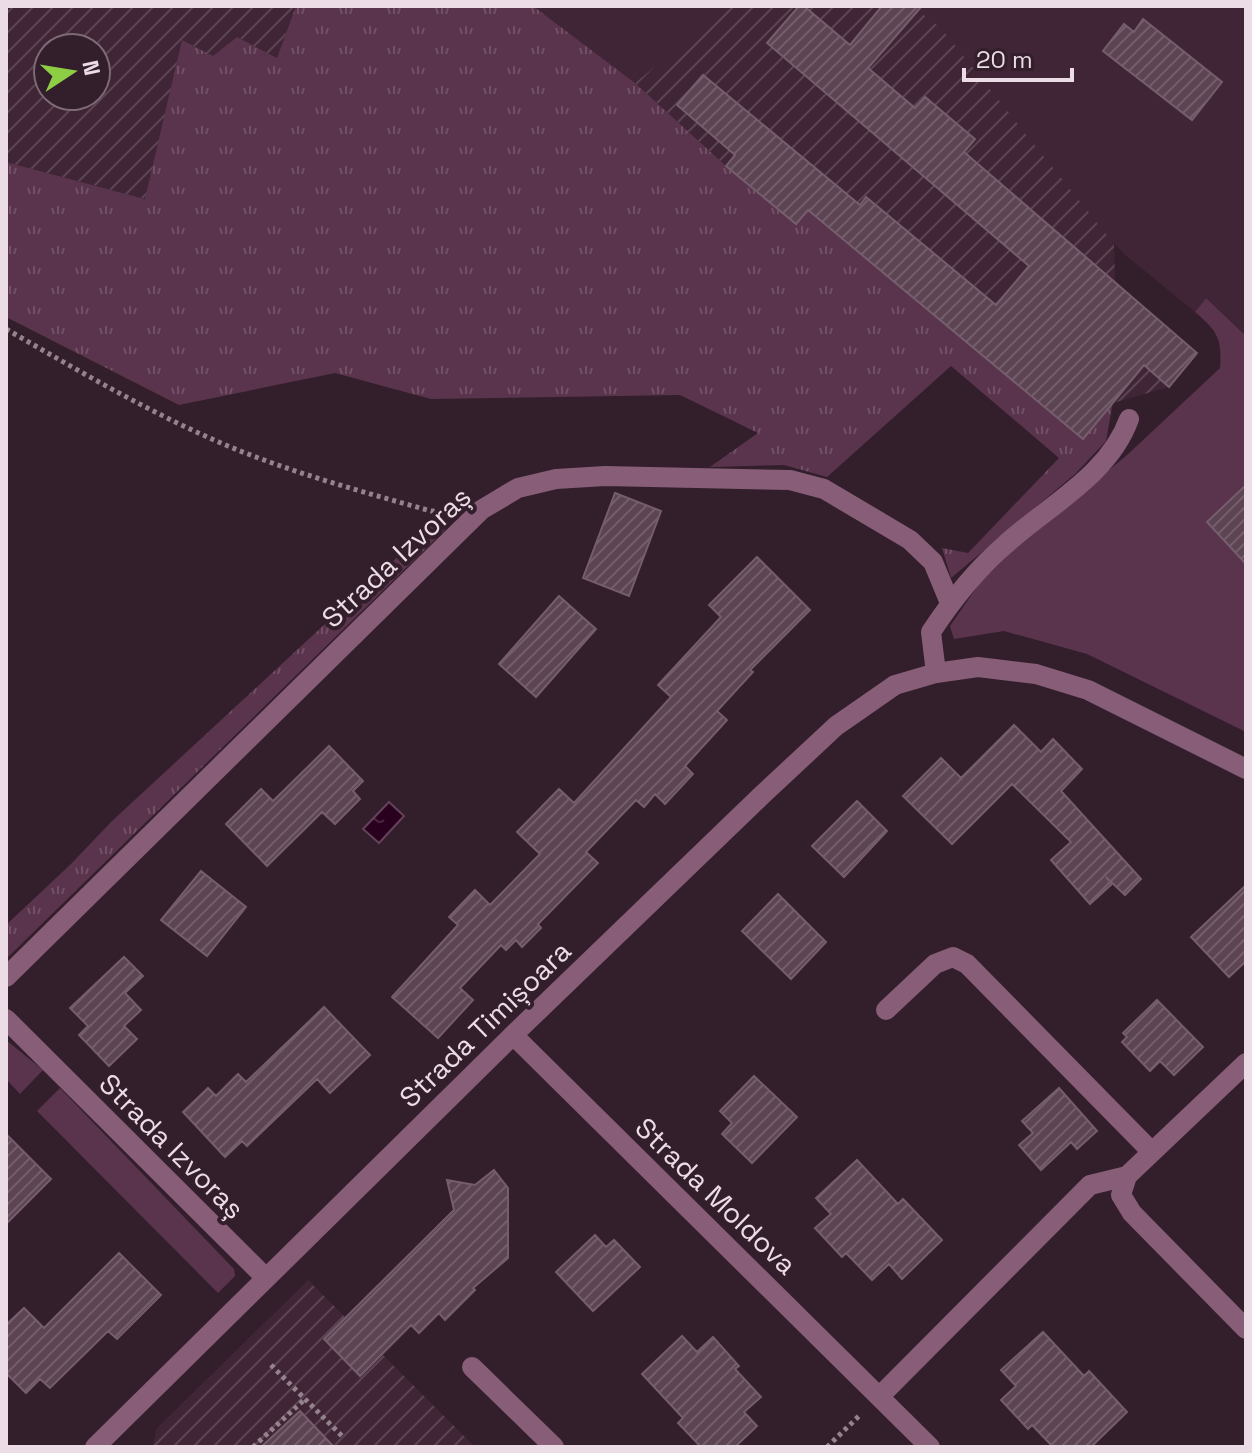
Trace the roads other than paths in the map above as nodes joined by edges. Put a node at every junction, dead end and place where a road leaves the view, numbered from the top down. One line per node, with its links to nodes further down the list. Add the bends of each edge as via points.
1 (1129, 419): 2 (street, via 1107,460 1004,545)
2 (950, 603): 3 (street, via 931,632); 5 (street, Strada Izvoraș, via 933,562 910,540 824,489 790,480 605,476 518,488 481,510)
3 (936, 673): 4 (street, via 978,667 1036,674 1088,690); 8 (street, Strada Timișoara, via 895,685 836,726)
4 (1246, 769)
5 (6, 977)
6 (886, 1010): 10 (street, via 935,964 953,957 967,964)
7 (6, 1019): 12 (street, Strada Izvoraș)
8 (513, 1035): 12 (street, Strada Timișoara); 15 (street, Strada Moldova)
9 (1246, 1063): 10 (street)
10 (1151, 1151): 11 (street)
11 (1127, 1176): 13 (street, via 1121,1195 1132,1213); 15 (street, via 1090,1185)
12 (265, 1277): 16 (street, Strada Timișoara)
13 (1246, 1329)
14 (472, 1367): 17 (street)
15 (880, 1396): 18 (street, Strada Moldova)
16 (95, 1447)
17 (554, 1447)
18 (930, 1447)

